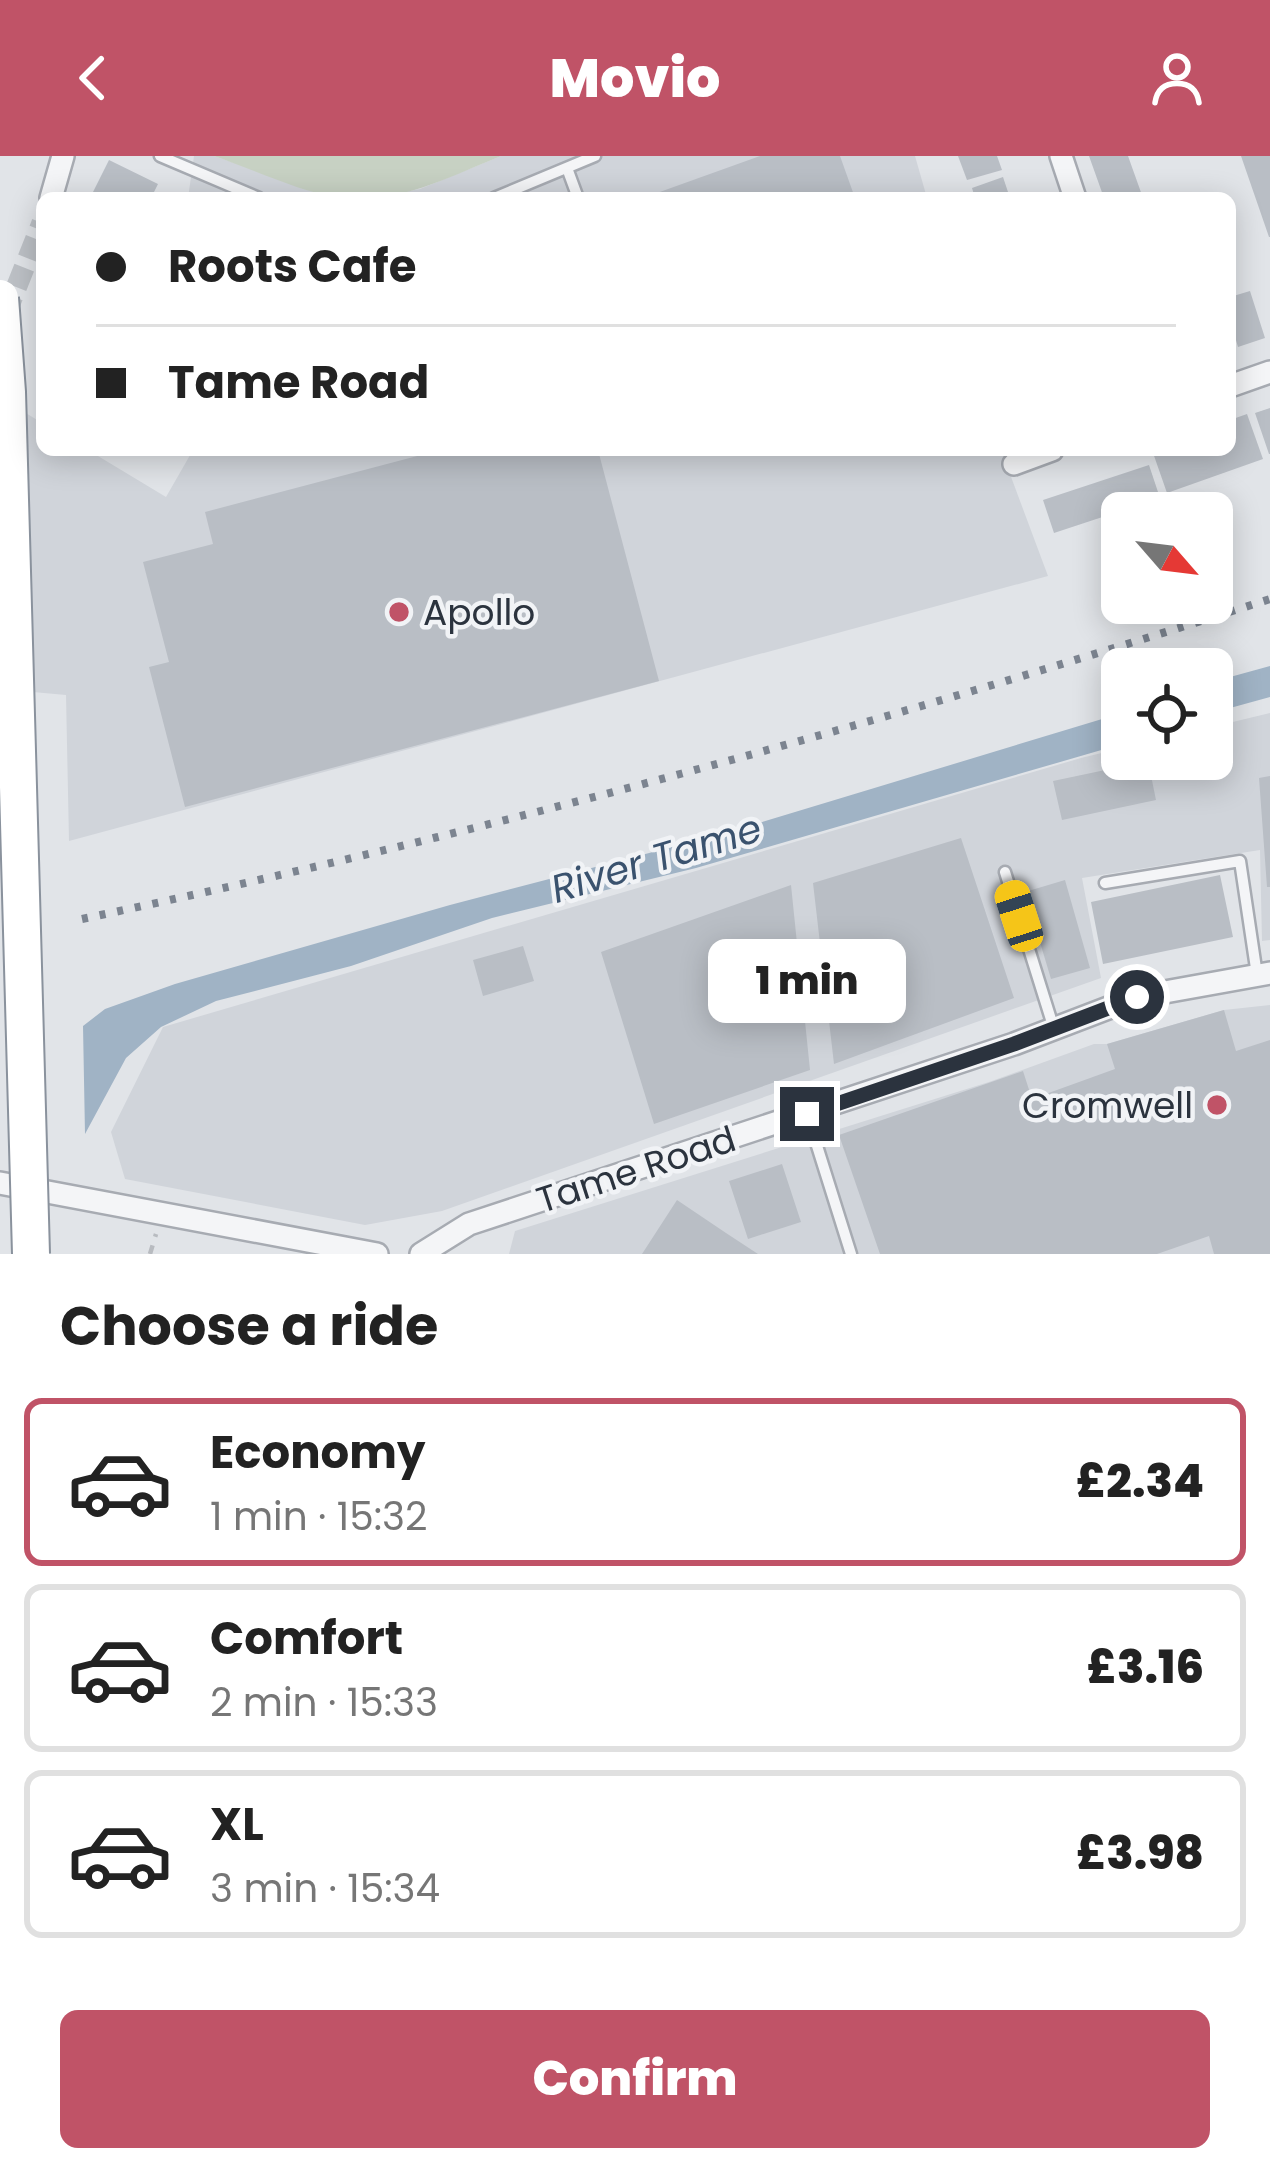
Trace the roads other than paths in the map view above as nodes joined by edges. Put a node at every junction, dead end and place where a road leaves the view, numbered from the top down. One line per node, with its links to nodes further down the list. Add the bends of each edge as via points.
1 (63, 156): 6 (street)
2 (160, 156): 7 (lane)
3 (596, 156): 5 (lane)
4 (1061, 156): 10 (street)
5 (567, 168): 8 (lane); 9 (lane)
6 (53, 192)
7 (245, 192)
8 (509, 192)
9 (576, 192)
10 (1073, 192)
11 (0, 298): 22 (highway, bridge)
12 (1270, 372): 13 (street)
13 (1236, 384)
14 (1036, 456): 15 (street)
15 (1014, 464)
16 (1006, 872): 19 (lane)
17 (1105, 883): 18 (lane, via 1240,861)
18 (1263, 974): 19 (street, Tame Road, via 1137,997)
19 (1054, 1028): 20 (street, Tame Road)
20 (807, 1114): 24 (street, Tame Road, via 469,1224); 25 (lane)
21 (0, 1183): 23 (street)
22 (31, 1254)
23 (377, 1254)
24 (421, 1254)
25 (851, 1254)

